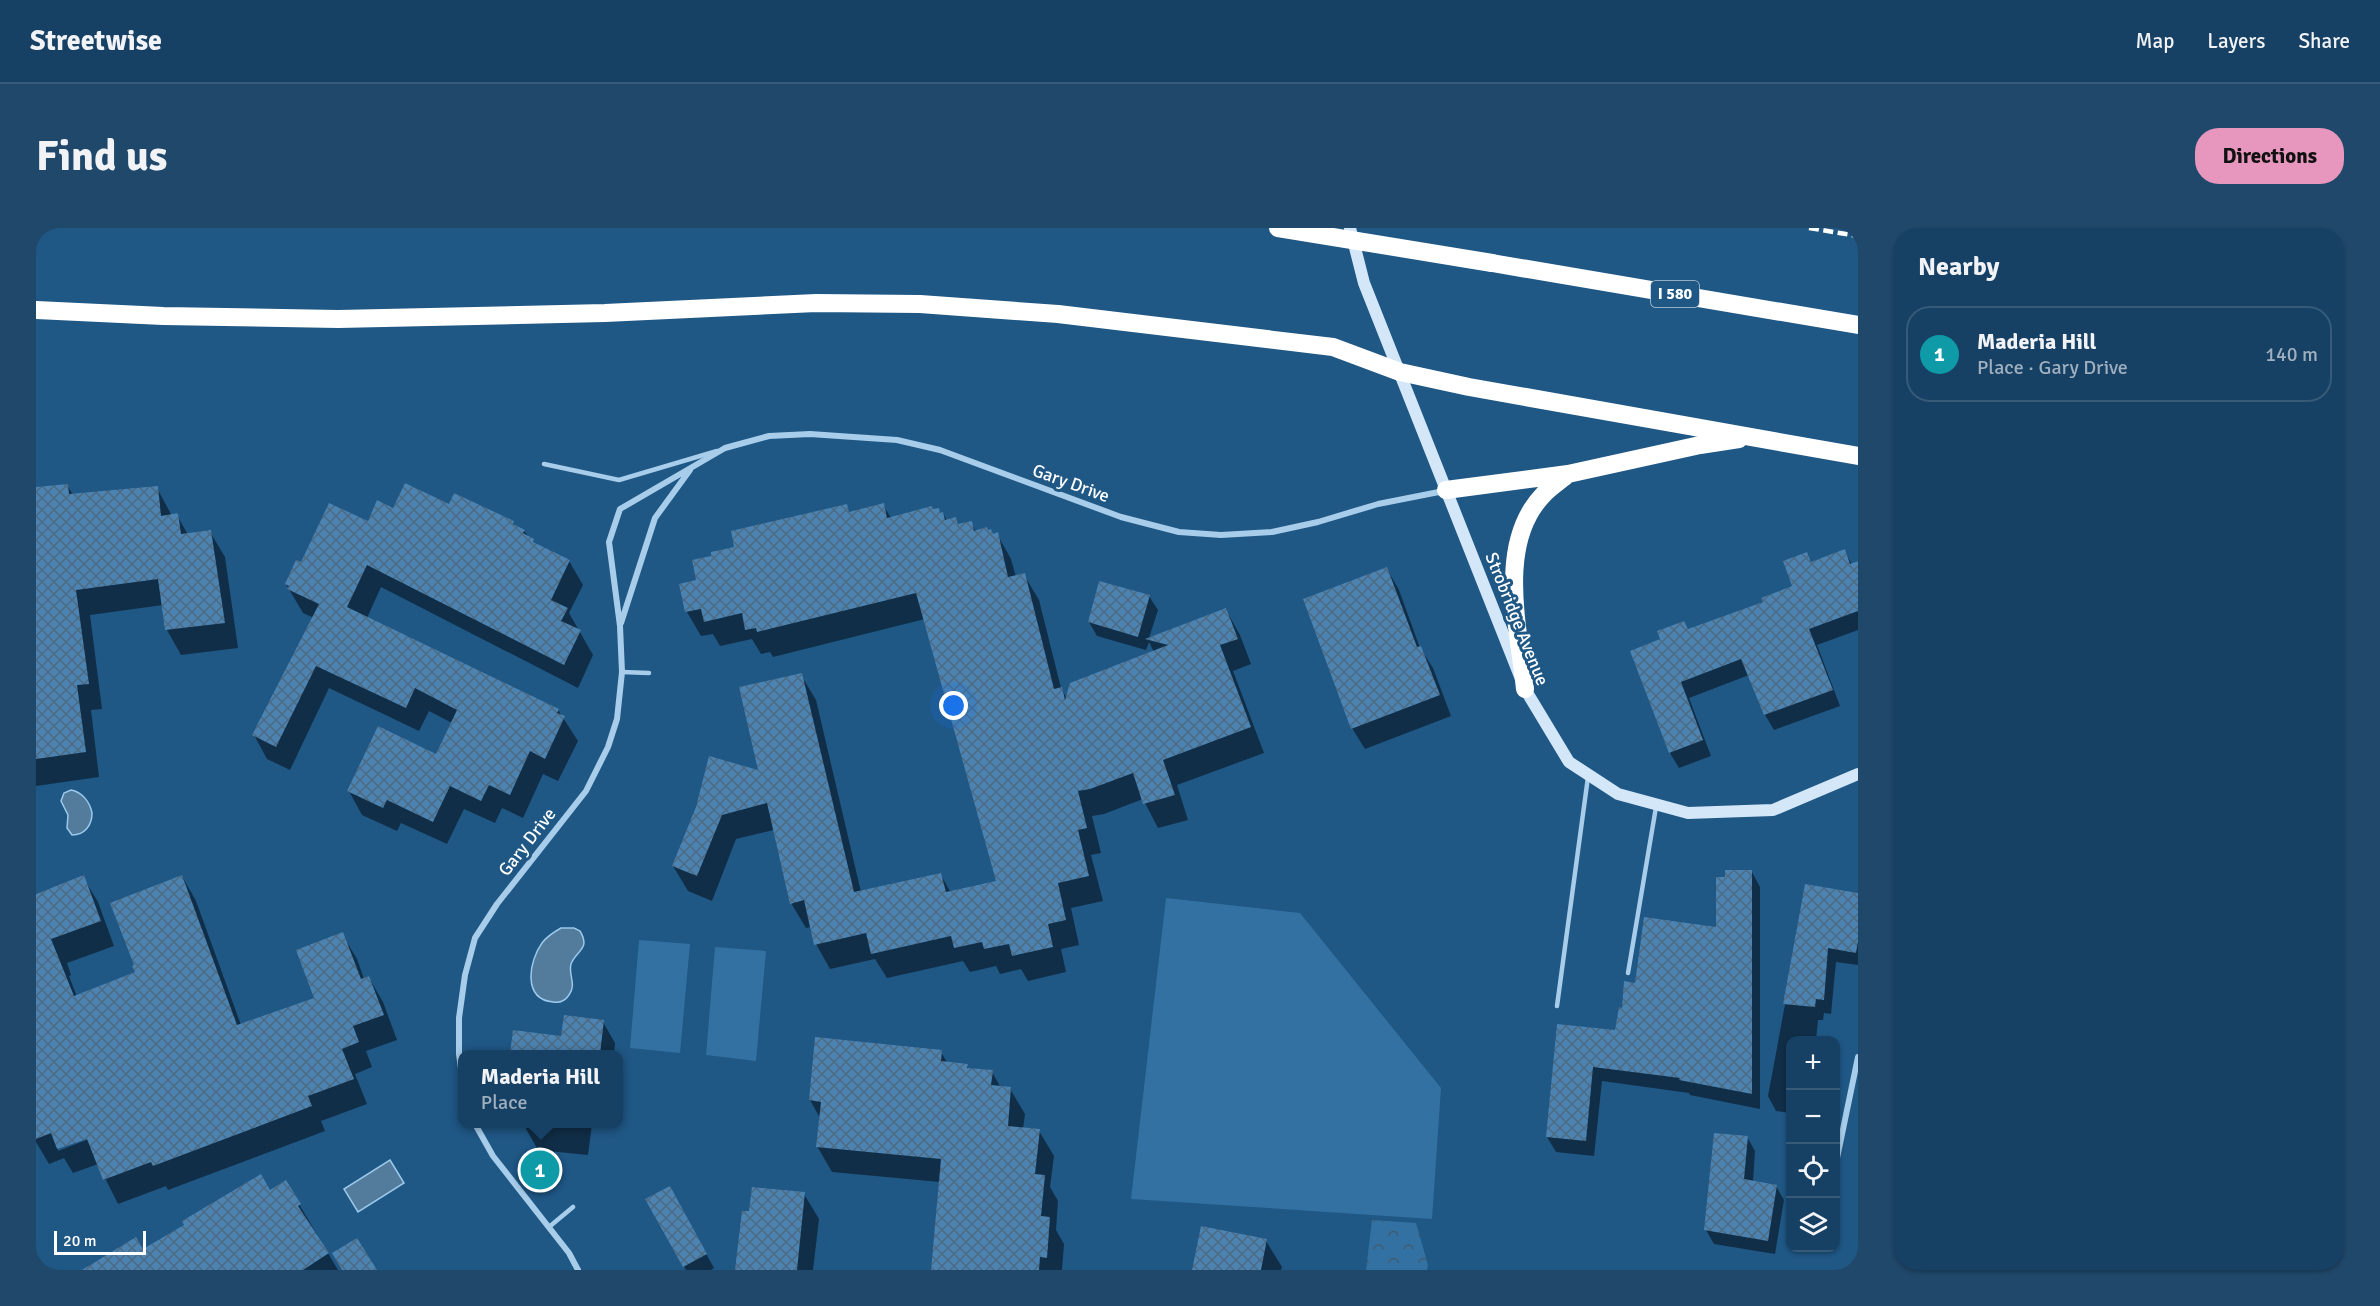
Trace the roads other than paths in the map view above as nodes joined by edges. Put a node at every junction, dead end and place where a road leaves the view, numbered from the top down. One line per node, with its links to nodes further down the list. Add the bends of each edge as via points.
1 (1278, 228): 4 (highway, I 580, bridge)
2 (1350, 228): 5 (main road, Strobridge Avenue, via 1364,283)
3 (36, 310): 5 (highway, via 338,319 605,313 787,303 910,304 1067,315 1333,347)
4 (1858, 325)
5 (1400, 372): 6 (highway); 12 (main road, Strobridge Avenue)
6 (1755, 436): 8 (highway); 11 (highway)
7 (725, 448): 9 (lane, via 619,480); 10 (street, Gary Drive); 12 (street, Gary Drive, via 769,436 800,434 897,440 971,460 1120,517 1179,532 1210,534 1272,532)
8 (1858, 456)
9 (544, 464)
10 (692, 467): 13 (street, Gary Drive, via 655,518); 13 (street, Gary Drive, via 620,508 609,542)
11 (1568, 474): 12 (highway); 16 (highway, via 1542,495 1518,542 1514,580)
12 (1446, 490): 16 (main road, Strobridge Avenue)
13 (620, 626): 14 (street, Gary Drive)
14 (622, 672): 15 (lane); 22 (street, Gary Drive, via 617,719 609,747 586,791 496,904 475,938 459,1017)
15 (649, 673)
16 (1525, 689): 17 (main road, Strobridge Avenue, via 1569,762)
17 (1588, 774): 19 (main road, Strobridge Avenue, via 1618,794); 21 (lane)
18 (1858, 774): 19 (main road, Strobridge Avenue, via 1773,810 1688,813)
19 (1656, 804): 20 (lane)
20 (1628, 973)
21 (1557, 1006)
22 (459, 1050)
23 (1858, 1057): 25 (street)
24 (477, 1128): 27 (street, via 493,1156)
25 (1840, 1144)
26 (573, 1207): 27 (lane)
27 (549, 1227): 28 (street)
28 (579, 1270)

